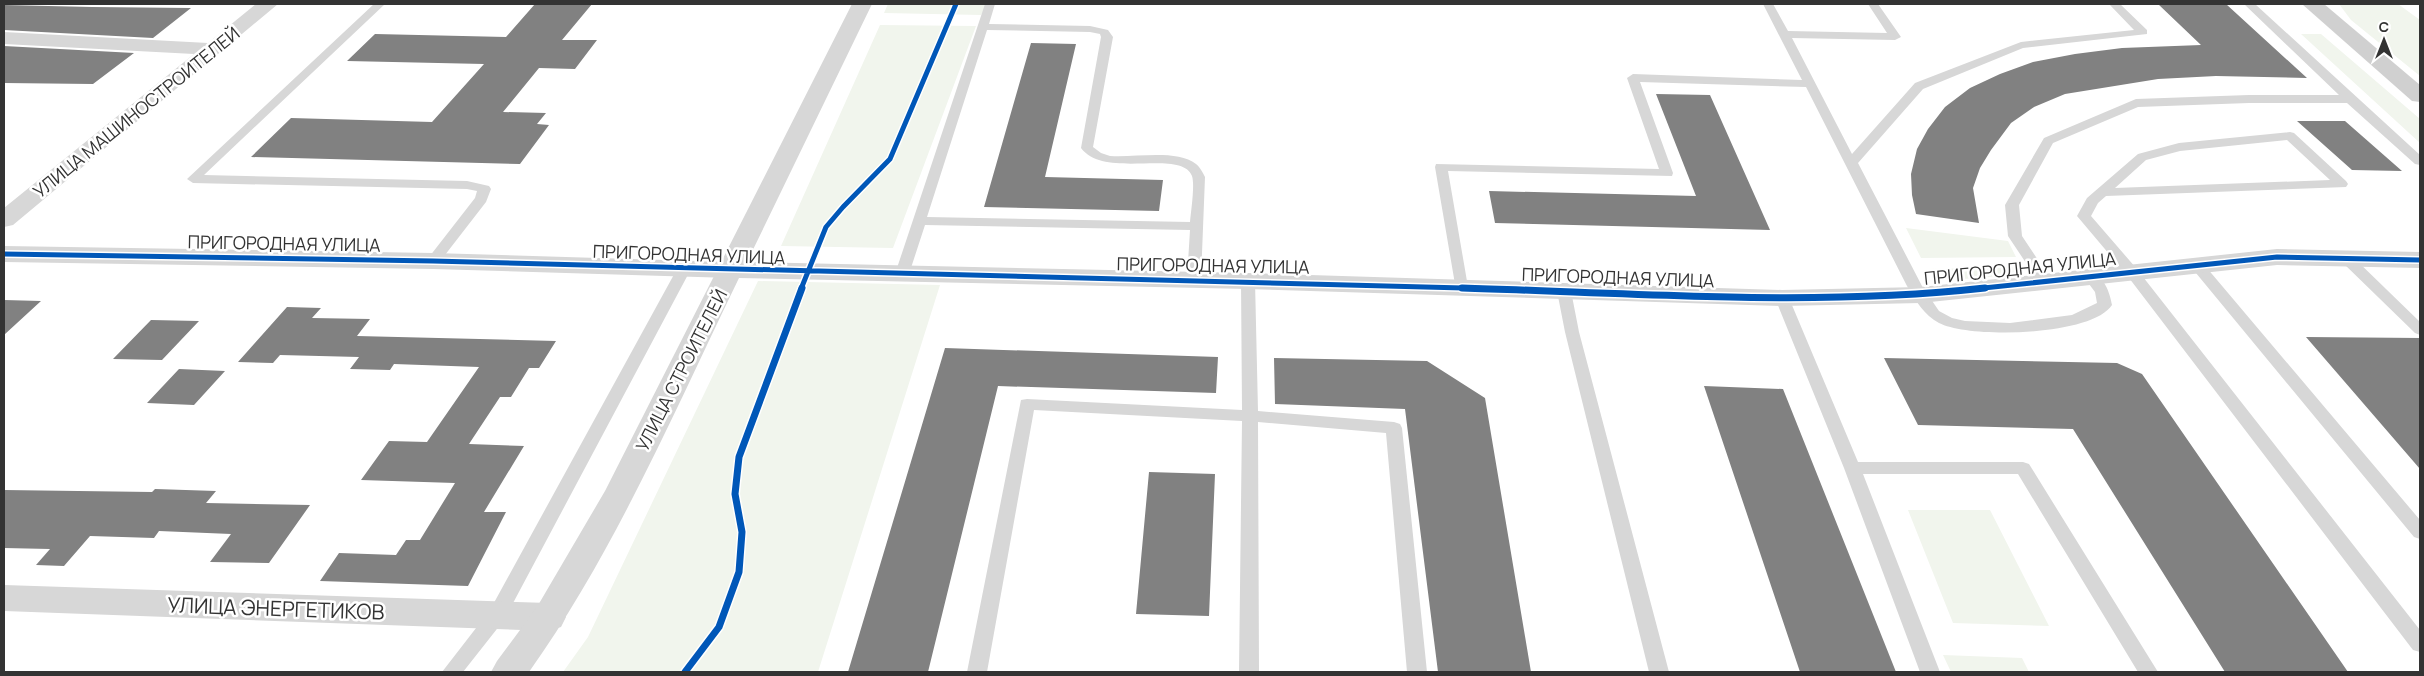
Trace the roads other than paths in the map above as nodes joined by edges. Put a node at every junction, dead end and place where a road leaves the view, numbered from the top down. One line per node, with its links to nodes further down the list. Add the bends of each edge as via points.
1 (268, 4): 13 (street, УЛИЦА МАШИНОСТРОИТЕЛЕЙ)
2 (380, 4): 26 (lane, via 193,179 484,189 481,199)
3 (862, 4): 30 (street, УЛИЦА СТРОИТЕЛЕЙ)
4 (990, 4): 10 (lane)
5 (1768, 4): 11 (lane)
6 (1873, 4): 11 (lane, via 1896,37)
7 (2114, 4): 19 (lane, via 2143,32 2022,45 1919,86)
8 (2249, 4): 17 (lane)
9 (2312, 4): 14 (main road)
10 (982, 27): 22 (lane); 23 (lane, via 1104,32 1107,37 1088,148 1093,156 1108,160 1174,162 1192,166 1199,177)
11 (1784, 34): 15 (lane)
12 (4, 38): 13 (street)
13 (213, 49): 21 (street, УЛИЦА МАШИНОСТРОИТЕЛЕЙ)
14 (2412, 81): 16 (main road)
15 (1810, 84): 19 (lane); 37 (lane, via 1633,78 1667,173 1441,167)
16 (2420, 96)
17 (2350, 99): 18 (lane); 36 (lane, via 2136,103 2048,141 2012,205 2015,236)
18 (2420, 160)
19 (1850, 162): 39 (lane)
20 (2102, 192): 20 (lane, via 2142,157 2179,147 2290,136 2341,184); 31 (lane, via 2092,201 2084,216)
21 (4, 220)
22 (920, 221): 23 (lane); 32 (lane)
23 (1197, 226): 34 (lane)
24 (4, 254): 26 (street, ПРИГОРОДНАЯ УЛИЦА)
25 (2347, 259): 27 (street, ПРИГОРОДНАЯ УЛИЦА); 28 (street, ПРИГОРОДНАЯ УЛИЦА, via 2277,257); 41 (lane)
26 (433, 260): 29 (street, ПРИГОРОДНАЯ УЛИЦА)
27 (2420, 260)
28 (2196, 264): 31 (street, ПРИГОРОДНАЯ УЛИЦА); 44 (lane)
29 (684, 269): 30 (street, ПРИГОРОДНАЯ УЛИЦА); 46 (lane)
30 (731, 270): 32 (street, ПРИГОРОДНАЯ УЛИЦА); 47 (street, УЛИЦА СТРОИТЕЛЕЙ, via 619,494)
31 (2130, 271): 33 (street, ПРИГОРОДНАЯ УЛИЦА); 48 (lane)
32 (902, 274): 34 (street, ПРИГОРОДНАЯ УЛИЦА)
33 (2090, 276): 36 (street, ПРИГОРОДНАЯ УЛИЦА); 39 (lane, via 2102,291 2105,305 2088,315 2056,324 1974,328 1945,322 1933,314)
34 (1194, 279): 35 (street, ПРИГОРОДНАЯ УЛИЦА)
35 (1248, 281): 37 (street, ПРИГОРОДНАЯ УЛИЦА); 42 (lane)
36 (2045, 281): 39 (street, ПРИГОРОДНАЯ УЛИЦА)
37 (1461, 287): 38 (street, ПРИГОРОДНАЯ УЛИЦА)
38 (1564, 291): 40 (street, ПРИГОРОДНАЯ УЛИЦА); 54 (lane)
39 (1920, 295): 40 (street, ПРИГОРОДНАЯ УЛИЦА)
40 (1782, 298): 43 (lane)
41 (2420, 330)
42 (1250, 416): 51 (lane, via 1027,404); 52 (lane); 53 (lane, via 1394,428)
43 (1852, 468): 55 (lane); 56 (lane, via 2023,468)
44 (2420, 532)
45 (4, 598): 46 (street, УЛИЦА ЭНЕРГЕТИКОВ)
46 (496, 615): 47 (street, УЛИЦА ЭНЕРГЕТИКОВ); 49 (lane)
47 (549, 617): 50 (street, УЛИЦА СТРОИТЕЛЕЙ)
48 (2420, 644)
49 (452, 672)
50 (509, 672)
51 (977, 672)
52 (1249, 672)
53 (1417, 672)
54 (1659, 672)
55 (1930, 672)
56 (2148, 672)

